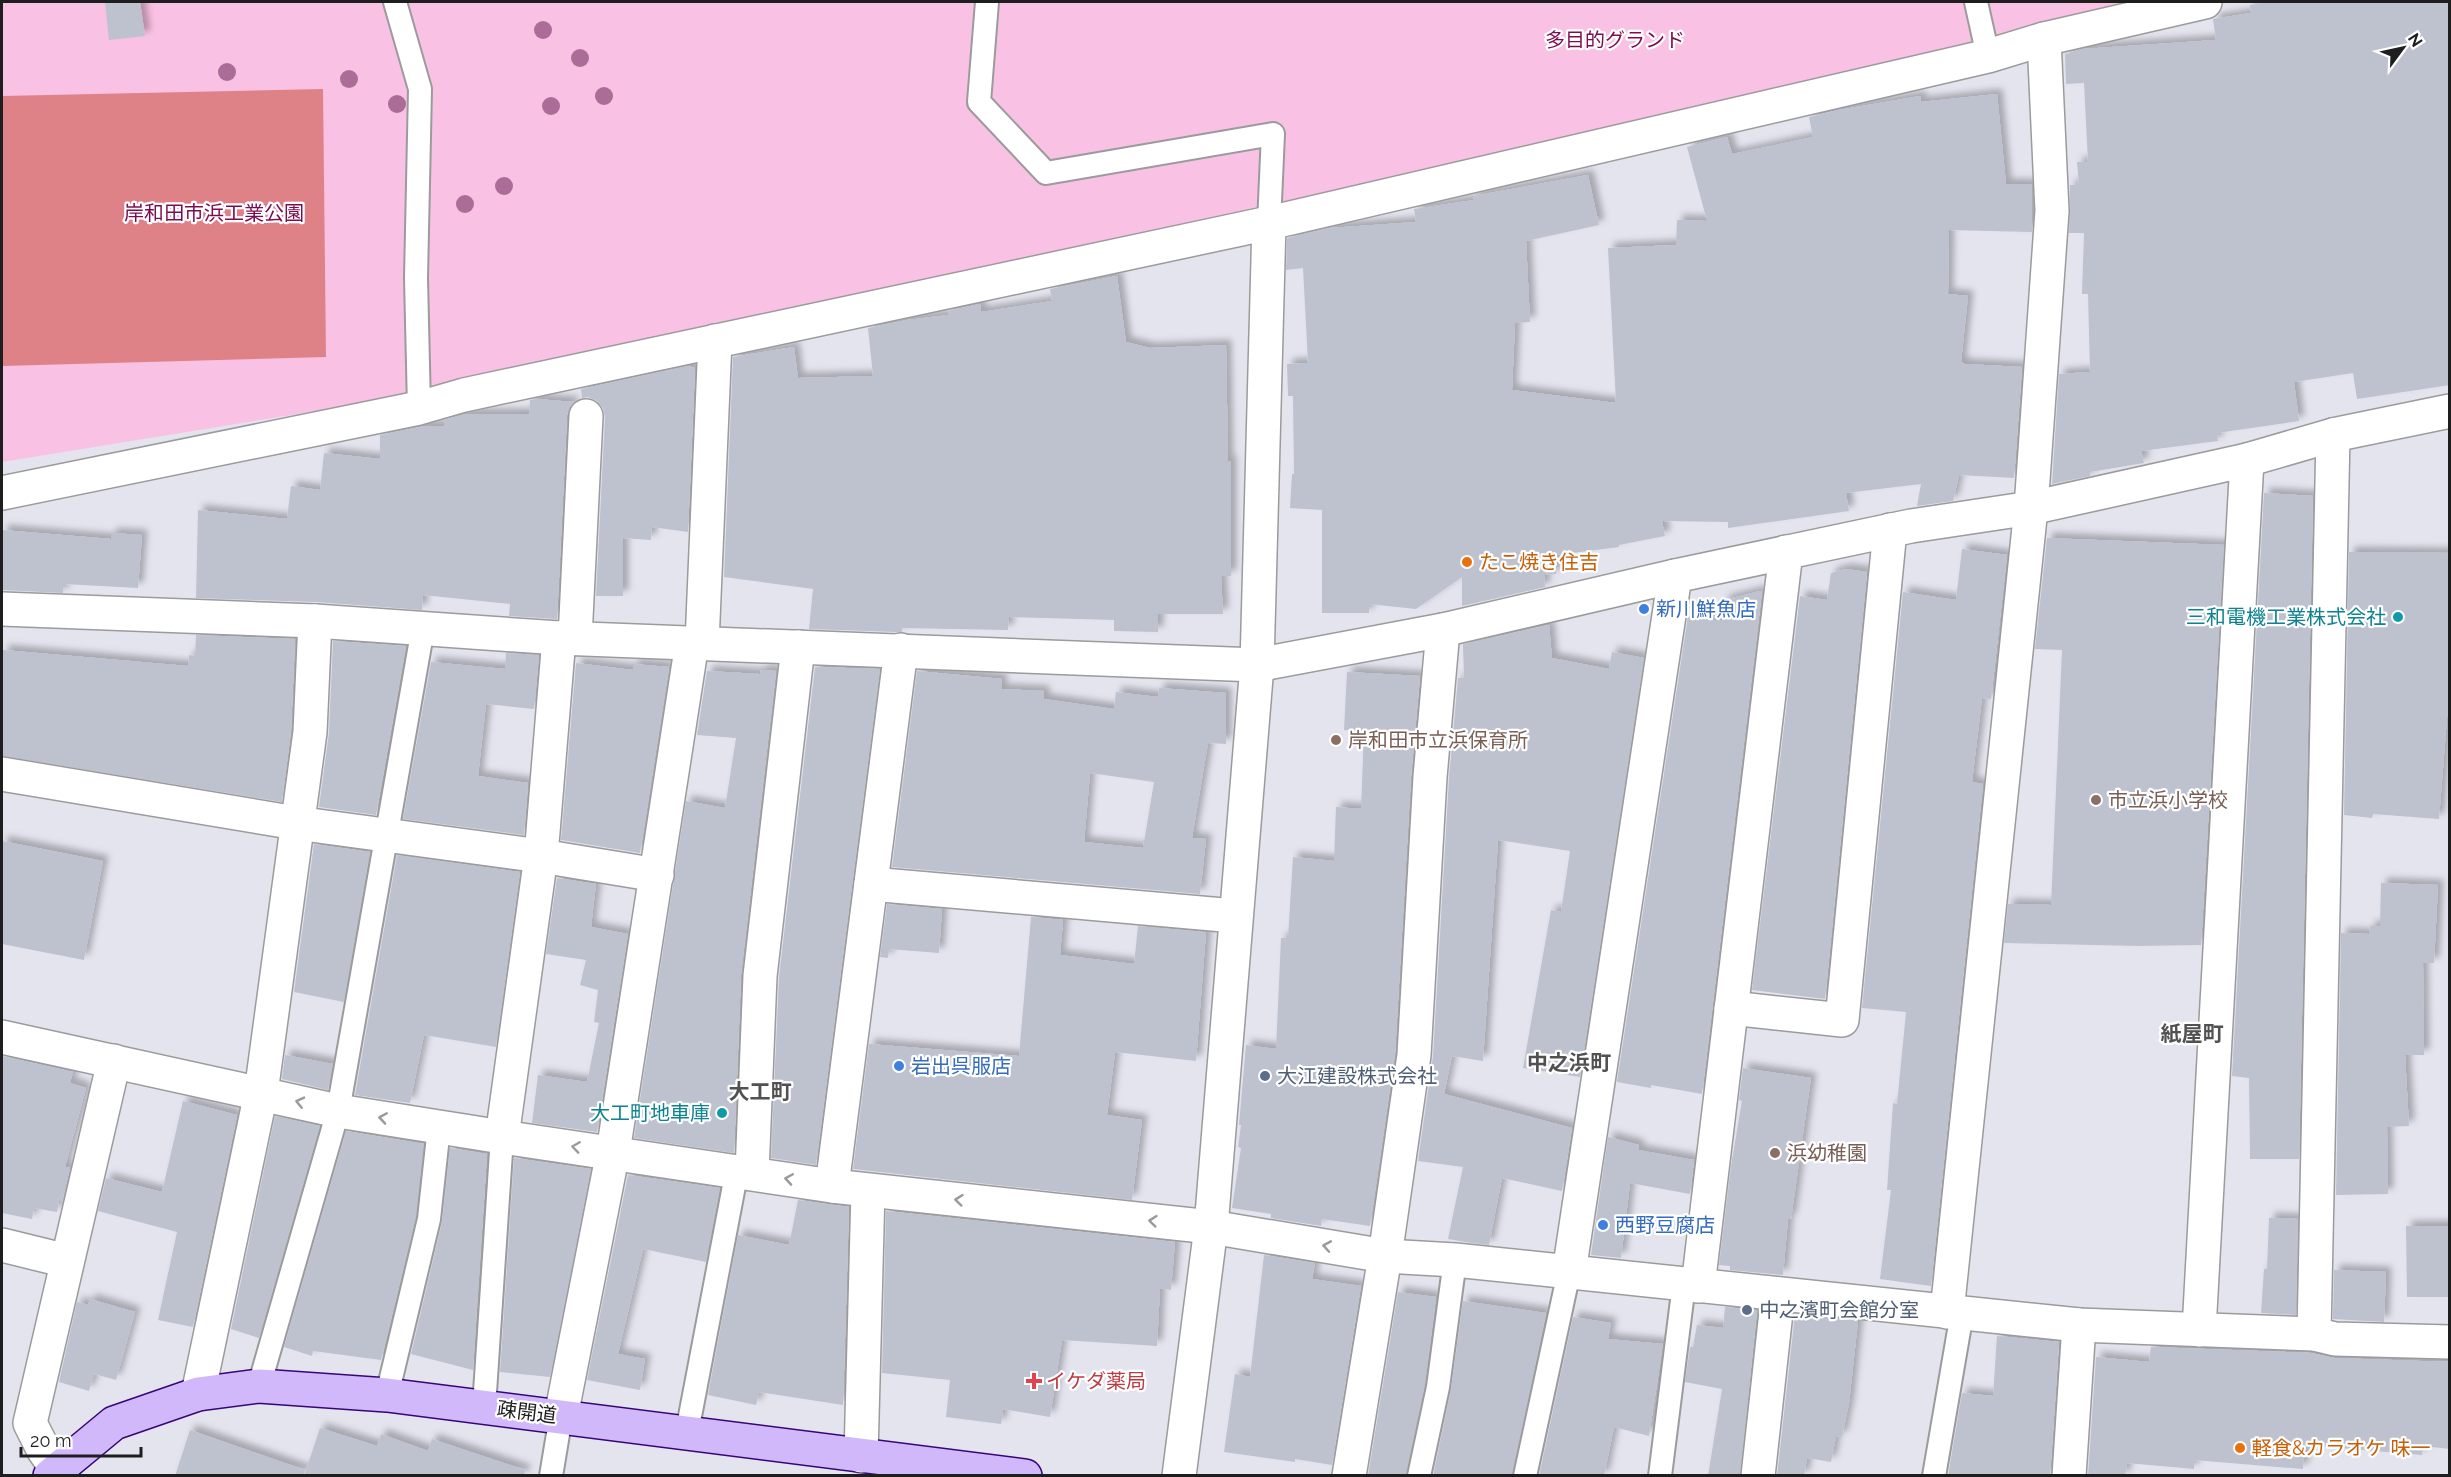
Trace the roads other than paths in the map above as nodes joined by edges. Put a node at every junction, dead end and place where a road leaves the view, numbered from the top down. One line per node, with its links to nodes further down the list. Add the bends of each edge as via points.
1 (395, 2): 9 (lane, via 420,89 416,278)
2 (987, 2): 7 (lane, via 979,102 1046,173 1272,134)
3 (1976, 2): 6 (lane)
4 (2205, 2): 5 (street)
5 (2044, 39): 6 (street); 15 (street, via 2052,211)
6 (1988, 56): 7 (street)
7 (1269, 223): 8 (street); 27 (street)
8 (715, 341): 9 (street); 24 (street)
9 (419, 408): 14 (street)
10 (2450, 411): 12 (street)
11 (586, 416): 23 (street)
12 (2333, 435): 13 (street); 57 (street)
13 (2247, 460): 15 (street); 56 (street)
14 (2, 493)
15 (2031, 508): 16 (street); 54 (street)
16 (1890, 530): 17 (street); 35 (street, via 1842,1020)
17 (1786, 552): 18 (street); 35 (street)
18 (1675, 576): 22 (street); 51 (street)
19 (2, 609): 20 (street)
20 (315, 621): 21 (street); 29 (street, via 310,732)
21 (423, 628): 23 (street); 30 (lane)
22 (1443, 630): 27 (street); 48 (street, via 1414,1056)
23 (567, 638): 24 (street); 31 (street)
24 (697, 643): 25 (street); 32 (street)
25 (798, 647): 26 (street); 43 (street, via 760,975)
26 (901, 650): 27 (street); 33 (street)
27 (1257, 665): 34 (street)
28 (2, 774): 29 (street)
29 (296, 823): 30 (street); 38 (street)
30 (387, 835): 31 (street); 39 (lane)
31 (541, 856): 32 (street); 41 (street)
32 (657, 875): 42 (street)
33 (871, 884): 34 (street); 44 (street)
34 (1235, 916): 46 (street)
35 (1731, 1008): 52 (street)
36 (2, 1037): 37 (street)
37 (114, 1061): 38 (street); 50 (street)
38 (261, 1094): 39 (street, one-way to 38); 60 (street)
39 (338, 1111): 40 (street, one-way to 39); 59 (lane)
40 (439, 1127): 41 (street); 61 (lane, via 429,1219)
41 (502, 1137): 42 (street, one-way to 41); 62 (lane)
42 (613, 1152): 43 (street); 63 (street)
43 (744, 1172): 44 (street, one-way to 43); 64 (lane)
44 (832, 1186): 45 (street)
45 (868, 1191): 46 (street, one-way to 45); 65 (street)
46 (1211, 1227): 48 (street, one-way to 46); 69 (street)
47 (2, 1245): 50 (street)
48 (1385, 1256): 49 (street); 70 (street)
49 (1455, 1260): 51 (street); 71 (lane, via 1438,1387)
50 (67, 1261): 66 (street, via 30,1423)
51 (1569, 1272): 52 (street); 72 (lane)
52 (1691, 1285): 53 (street); 73 (lane)
53 (1778, 1294): 54 (street); 74 (street)
54 (1955, 1313): 55 (street); 75 (lane)
55 (2079, 1325): 56 (street); 76 (street)
56 (2199, 1330): 57 (street)
57 (2314, 1334): 58 (street, via 2336,1339)
58 (2450, 1342)
59 (259, 1386): 60 (street, 疎開道); 61 (street, 疎開道)
60 (198, 1394): 66 (street, 疎開道, via 114,1423)
61 (387, 1395): 62 (street, 疎開道)
62 (484, 1407): 63 (street, 疎開道)
63 (561, 1416): 64 (street, 疎開道); 67 (lane)
64 (687, 1432): 65 (street, 疎開道)
65 (861, 1456): 68 (street, 疎開道)
66 (53, 1472)
67 (551, 1476)
68 (1025, 1476)
69 (1179, 1476)
70 (1348, 1476)
71 (1419, 1476)
72 (1525, 1476)
73 (1660, 1476)
74 (1758, 1476)
75 (1934, 1476)
76 (2069, 1476)

